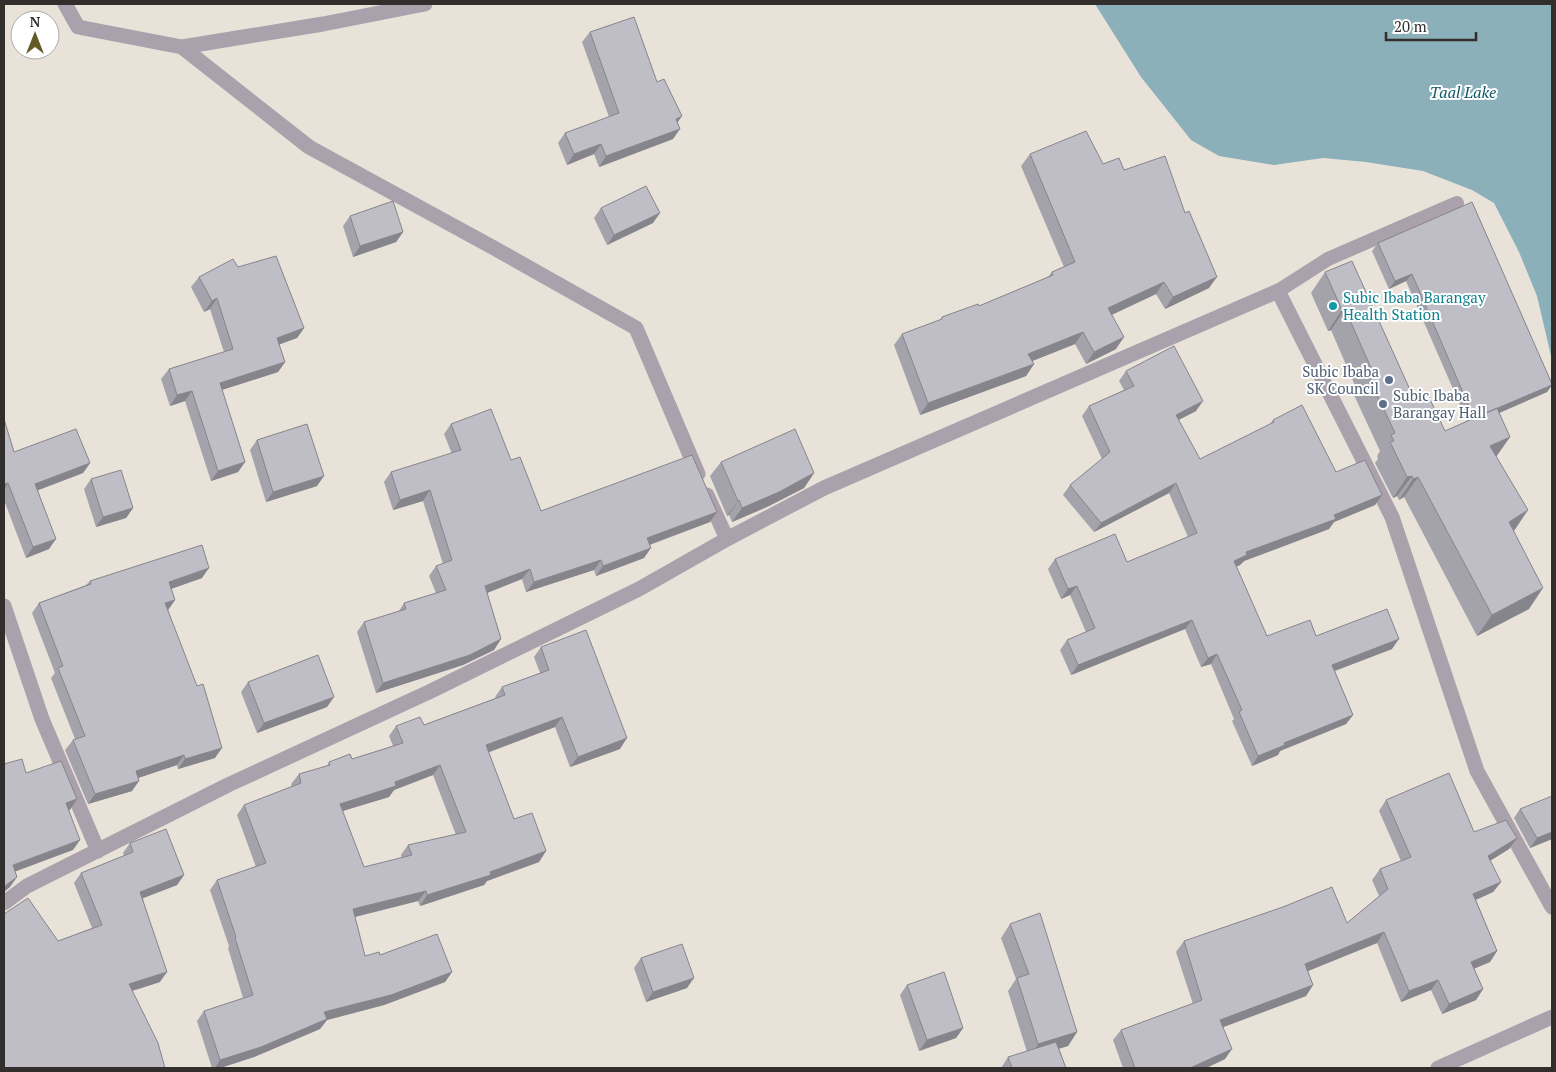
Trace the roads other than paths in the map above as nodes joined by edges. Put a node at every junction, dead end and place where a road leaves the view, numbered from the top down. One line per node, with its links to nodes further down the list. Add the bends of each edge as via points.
1 (65, 4): 3 (street, via 78,28)
2 (425, 4): 3 (street)
3 (182, 47): 6 (street, via 309,147 636,328)
4 (1457, 203): 5 (lane, via 1328,259)
5 (1278, 291): 6 (street, via 824,488); 10 (street, via 1392,516 1477,771)
6 (726, 539): 8 (street, via 630,593 429,692 228,785)
7 (4, 606): 8 (street, via 42,719)
8 (98, 851): 9 (street, via 26,886)
9 (4, 903)
10 (1552, 907)
11 (1552, 1018): 12 (street)
12 (1438, 1068)

